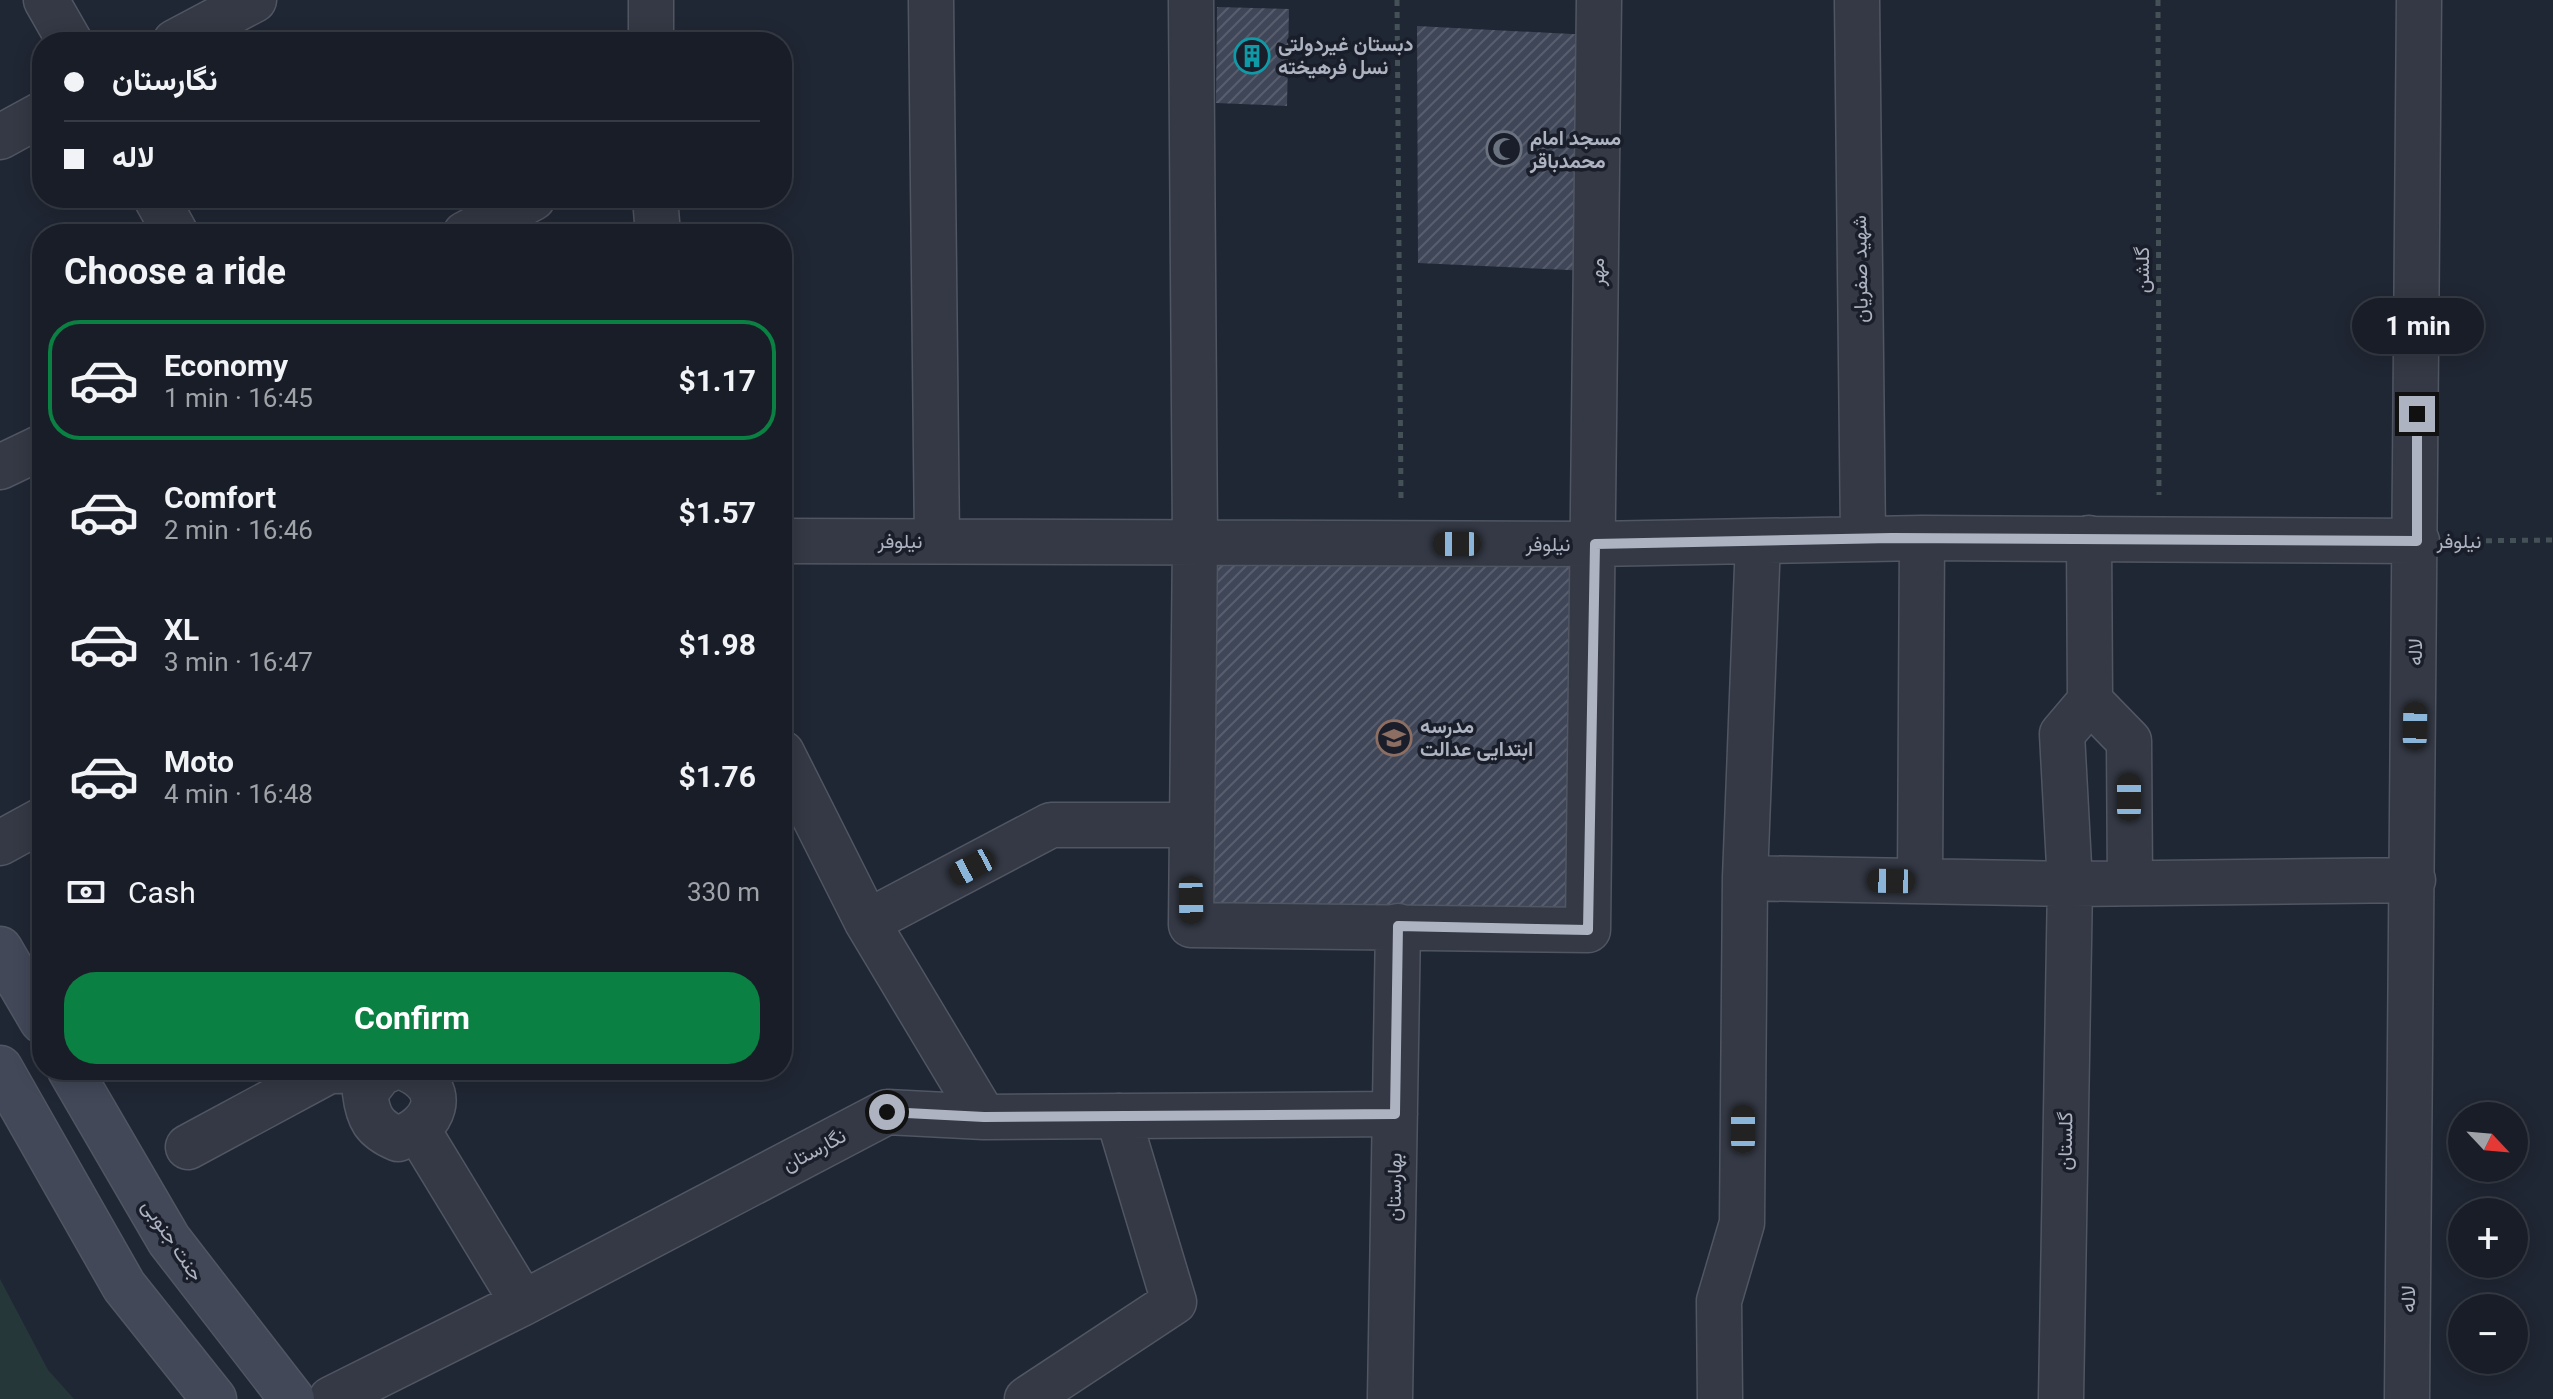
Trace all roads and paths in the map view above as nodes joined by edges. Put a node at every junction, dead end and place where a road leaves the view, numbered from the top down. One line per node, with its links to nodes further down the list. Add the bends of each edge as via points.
1 (46, 0): 11 (street)
2 (254, 0): 12 (street)
3 (651, 0): 13 (street)
4 (931, 0): 26 (street)
5 (1191, 0): 23 (street)
6 (1397, 0): 30 (path)
7 (1599, 0): 31 (street, مهر)
8 (1857, 0): 20 (street, شهید صفریان)
9 (2158, 0): 28 (path, گلشن)
10 (2419, 0): 29 (street, لاله)
11 (64, 32)
12 (194, 32)
13 (651, 32)
14 (32, 119): 15 (street)
15 (0, 137)
16 (514, 208): 17 (street)
17 (484, 224)
18 (32, 452): 19 (street)
19 (0, 467)
20 (1863, 538): 21 (street, نیلوفر); 27 (street, نیلوفر)
21 (1922, 538): 22 (street, نیلوفر); 39 (street)
22 (2089, 538): 28 (street, نیلوفر); 32 (street)
23 (1195, 540): 26 (street, نیلوفر); 30 (street, نیلوفر); 35 (street)
24 (2553, 540): 29 (path, نیلوفر)
25 (792, 541): 26 (street, نیلوفر)
26 (937, 541)
27 (1758, 541): 31 (street, نیلوفر); 37 (street)
28 (2159, 541): 29 (street, نیلوفر)
29 (2417, 541): 38 (street, لاله)
30 (1401, 543): 31 (street, نیلوفر)
31 (1595, 544): 43 (street, مهر, via 1588,930)
32 (2090, 701): 40 (street, via 2129,741); 41 (street, گلستان, via 2062,734)
33 (796, 820): 42 (street)
34 (32, 825): 36 (street)
35 (1190, 825): 42 (street, via 1051,825); 43 (street, via 1191,925)
36 (0, 843)
37 (1745, 878): 39 (street); 62 (street, via 1742,1223 1719,1301)
38 (2413, 880): 40 (street); 64 (street, لاله)
39 (1920, 881): 41 (street)
40 (2130, 882): 41 (street)
41 (2070, 884): 63 (street, گلستان)
42 (867, 922): 53 (street)
43 (1398, 926): 51 (street, بهارستان)
44 (0, 949): 45 (main road)
45 (32, 1004)
46 (0, 1068): 57 (main road, via 124,1286)
47 (76, 1080): 58 (main road, جنت جنوبی, via 169,1240)
48 (312, 1080): 55 (street)
49 (376, 1080): 54 (street, via 365,1093 367,1115 381,1131 398,1139)
50 (424, 1080): 54 (street, via 433,1095 432,1114)
51 (1395, 1114): 52 (street, نگارستان); 61 (street, بهارستان)
52 (1118, 1116): 53 (street, نگارستان); 60 (street, via 1174,1302)
53 (984, 1117): 56 (street, نگارستان, via 887,1112)
54 (419, 1132): 56 (street)
55 (188, 1147)
56 (523, 1303): 59 (street, نگارستان)
57 (214, 1399)
58 (292, 1399)
59 (331, 1399)
60 (1027, 1399)
61 (1390, 1399)
62 (1720, 1399)
63 (2061, 1399)
64 (2407, 1399)

